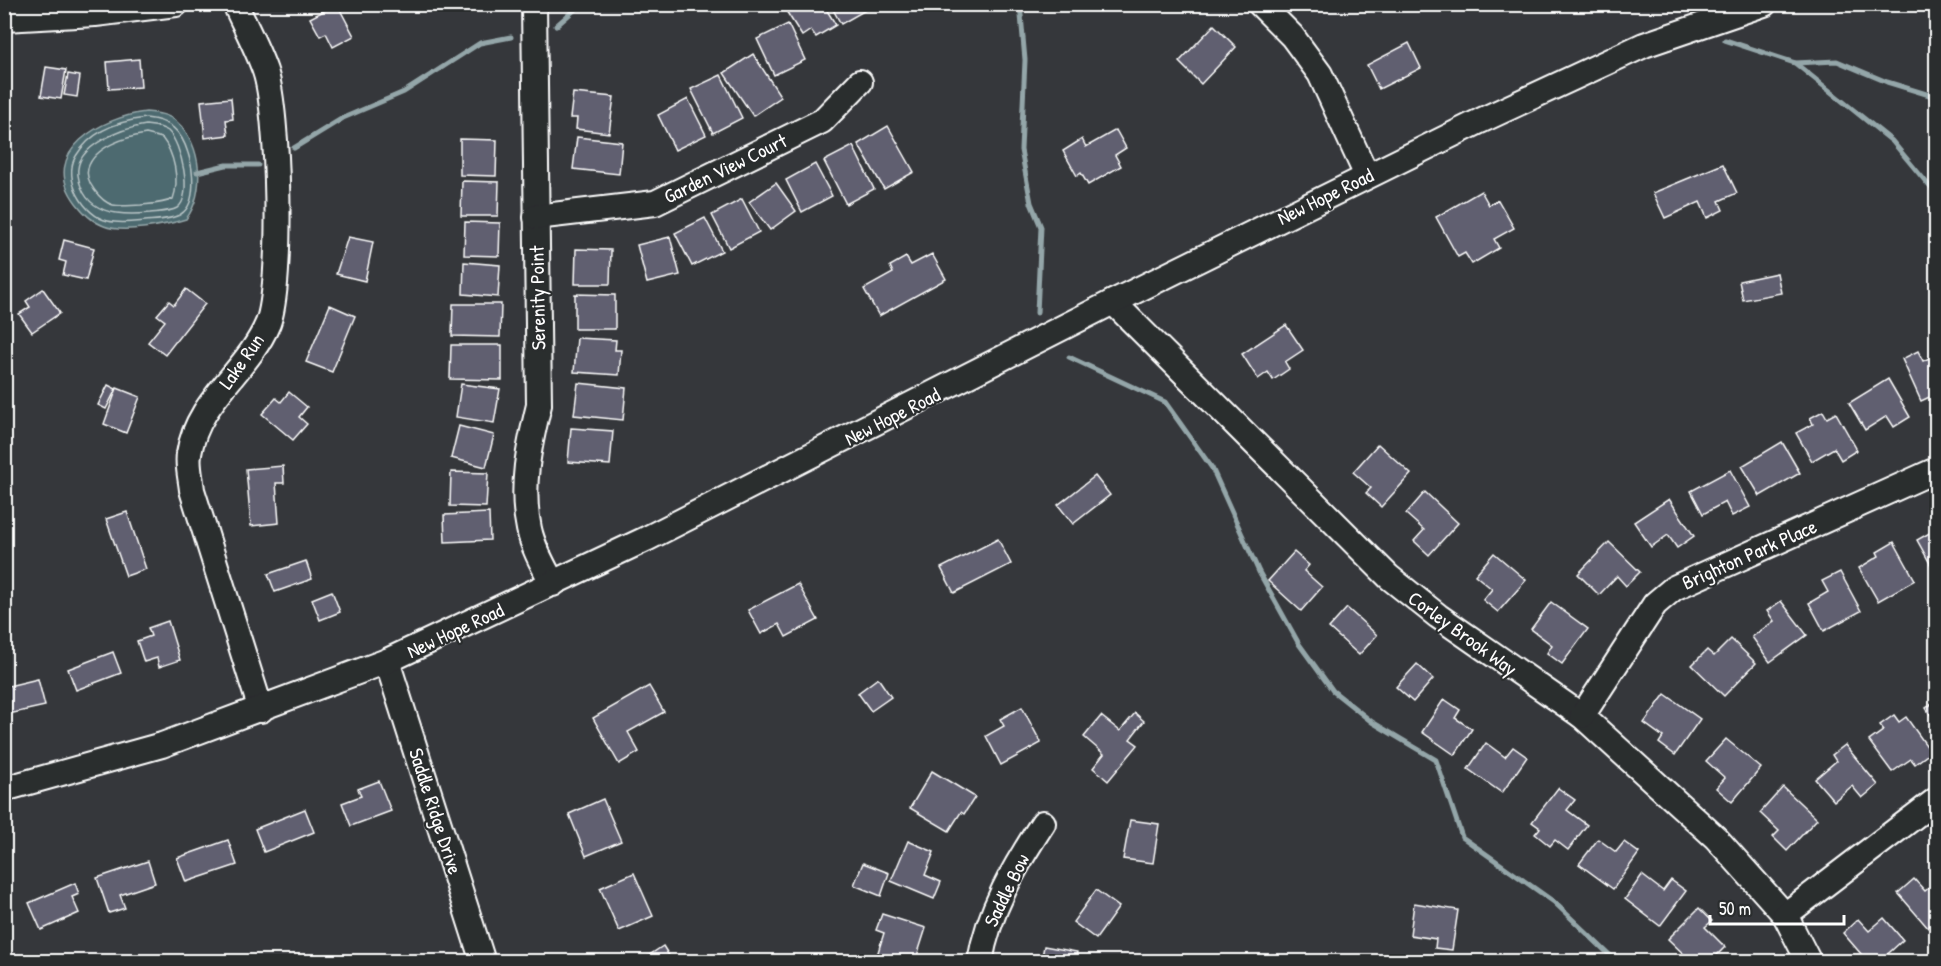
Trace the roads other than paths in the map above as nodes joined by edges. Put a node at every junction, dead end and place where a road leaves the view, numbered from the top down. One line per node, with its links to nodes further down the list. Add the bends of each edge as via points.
1 (176, 4): 6 (street)
2 (235, 4): 14 (street, Lake Run, via 265,71 273,106 276,278 268,322 198,424 188,455 192,490)
3 (534, 4): 9 (street, Serenity Point)
4 (1260, 4): 8 (street, via 1292,36 1320,74)
5 (1764, 4): 8 (street, New Hope Road, via 1644,45)
6 (4, 20)
7 (860, 82): 9 (street, Garden View Court, via 822,121 655,203)
8 (1367, 176): 10 (street, New Hope Road)
9 (537, 217): 12 (street, Serenity Point, via 539,405 525,484 529,530)
10 (1113, 302): 12 (street, New Hope Road, via 872,427); 15 (street, Corley Brook Way, via 1389,577 1446,623)
11 (1936, 470): 15 (street, Brighton Park Place, via 1674,588 1655,604)
12 (553, 584): 13 (street, New Hope Road)
13 (387, 661): 14 (street, New Hope Road); 20 (street, Saddle Ridge Drive)
14 (261, 710): 16 (street, New Hope Road, via 162,745)
15 (1582, 716): 19 (street, Corley Brook Way, via 1716,838)
16 (4, 789)
17 (1936, 800): 19 (street)
18 (1042, 823): 21 (street, Saddle Bow, via 1012,870 984,938)
19 (1785, 915): 22 (street, Corley Brook Way)
20 (483, 962)
21 (980, 962)
22 (1809, 962)

